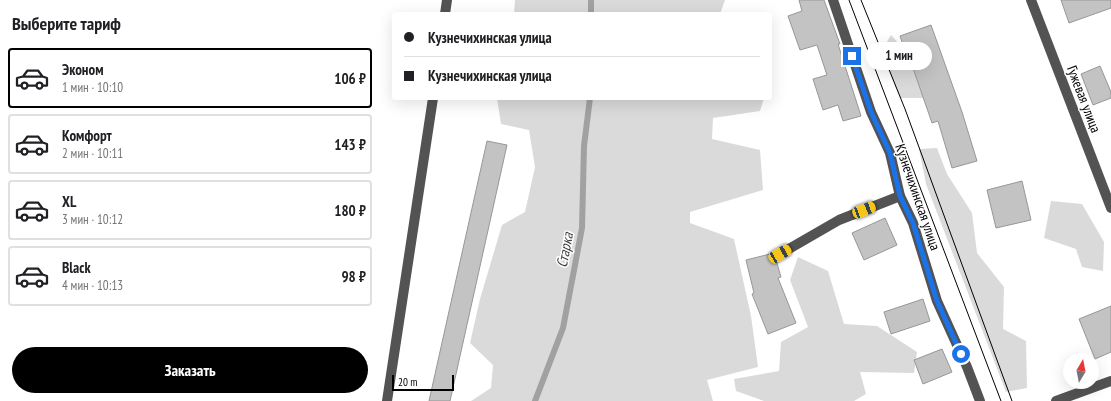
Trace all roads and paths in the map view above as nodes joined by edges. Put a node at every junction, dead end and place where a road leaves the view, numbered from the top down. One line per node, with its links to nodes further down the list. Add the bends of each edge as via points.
1 (447, 0): 4 (street)
2 (833, 0): 6 (street, Кузнечихинская улица, via 871,112 890,153)
3 (1031, 0): 7 (street, Гужевая улица)
4 (445, 12)
5 (432, 100): 10 (street)
6 (900, 196): 8 (street, via 839,220); 11 (street, Кузнечихинская улица, via 913,223 937,301)
7 (1111, 208)
8 (780, 254)
9 (1111, 381): 12 (street)
10 (386, 401)
11 (980, 401)
12 (1056, 401)

